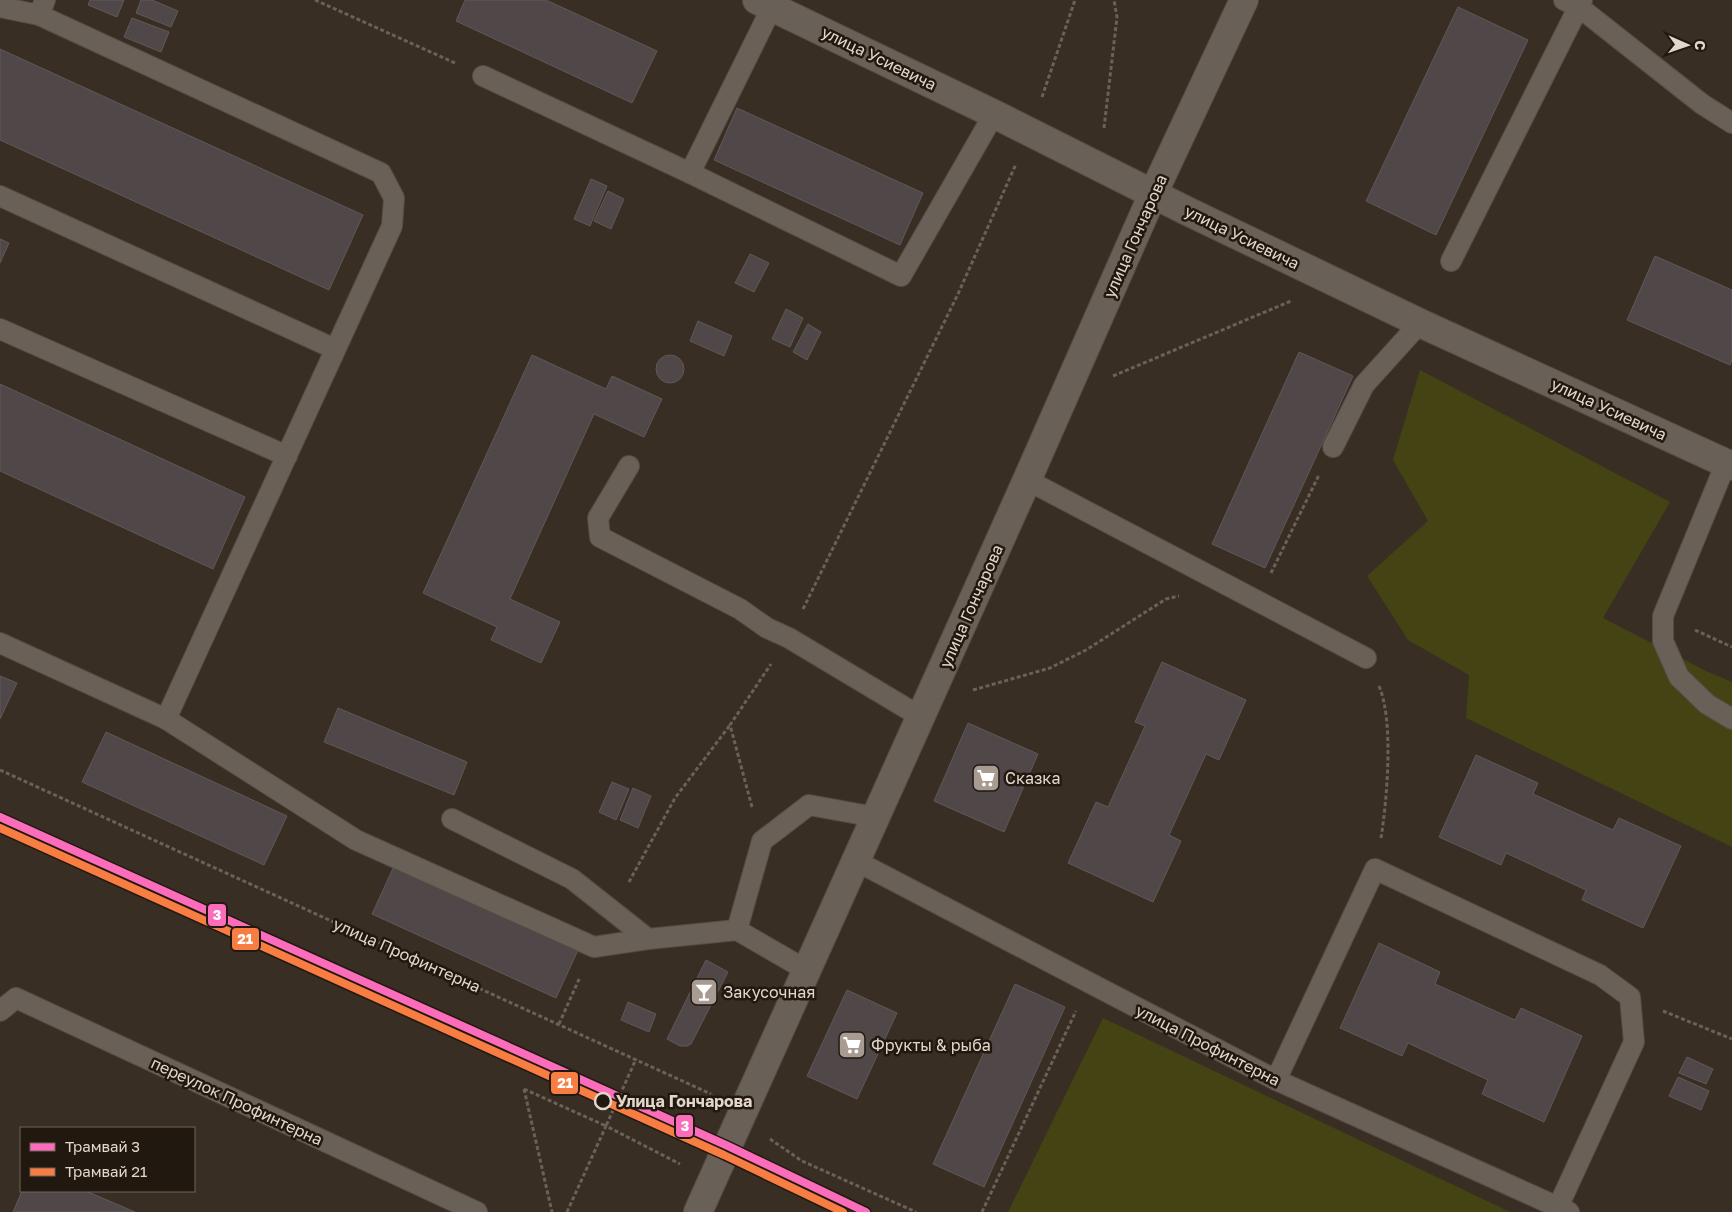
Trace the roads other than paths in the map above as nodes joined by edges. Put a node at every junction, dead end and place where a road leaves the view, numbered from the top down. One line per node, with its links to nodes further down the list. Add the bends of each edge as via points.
1 (1244, 0): 10 (street, улица Гончарова)
2 (1575, 2): 8 (lane, via 1702,104); 12 (lane)
3 (765, 4): 7 (street, улица Усиевича); 9 (lane)
4 (0, 7): 5 (lane)
5 (42, 8): 15 (lane, via 381,173 394,198 392,226)
6 (483, 76): 9 (lane)
7 (994, 114): 9 (lane, via 901,276); 10 (street, улица Усиевича)
8 (1732, 123)
9 (690, 173)
10 (1153, 194): 13 (street, улица Усиевича); 20 (street, улица Гончарова)
11 (0, 196): 15 (lane)
12 (1451, 261)
13 (1420, 323): 16 (lane, via 1364,385); 18 (street, улица Усиевича)
14 (0, 328): 17 (lane)
15 (335, 349): 17 (lane)
16 (1334, 447)
17 (287, 456): 24 (lane)
18 (1729, 464): 25 (lane, via 1662,616 1663,641 1679,677 1707,704)
19 (629, 466): 23 (lane, via 598,518 600,538 740,609)
20 (1027, 480): 22 (lane); 23 (street, улица Гончарова)
21 (0, 643): 24 (lane)
22 (1366, 658)
23 (921, 717): 26 (street, улица Гончарова)
24 (166, 719): 30 (lane, via 356,840 594,947)
25 (1732, 719)
26 (875, 817): 28 (street, улица Гончарова); 29 (lane, via 809,805 762,841)
27 (452, 819): 30 (lane, via 572,879)
28 (856, 861): 31 (street, улица Гончарова); 33 (lane, улица Профинтерна)
29 (736, 930): 30 (lane); 31 (lane)
30 (648, 939)
31 (808, 971): 36 (street, улица Гончарова)
32 (0, 1011): 35 (lane, переулок Профинтерна, via 16,998)
33 (1276, 1080): 34 (lane, улица Профинтерна); 34 (lane, via 1375,869 1600,975 1630,997 1634,1042)
34 (1564, 1210)
35 (478, 1212)
36 (698, 1212)

